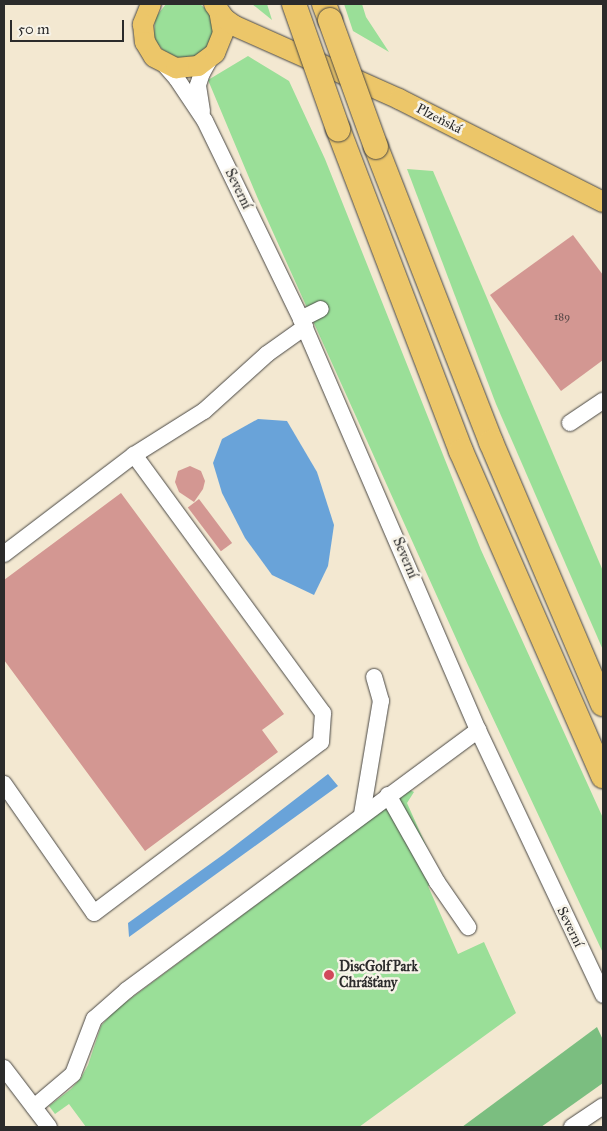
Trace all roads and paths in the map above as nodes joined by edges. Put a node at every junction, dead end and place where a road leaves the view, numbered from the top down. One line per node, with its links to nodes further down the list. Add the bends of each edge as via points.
1 (294, 4): 19 (highway, bridge, via 338,129 461,451)
2 (150, 5): 7 (main road, via 144,18 143,36 150,53)
3 (217, 8): 5 (main road, Plzeňská, via 235,26); 6 (main road, Plzeňská, via 223,33)
4 (327, 12): 17 (highway, bridge, via 490,442)
5 (272, 40): 6 (main road, Plzeňská, via 240,41); 9 (main road, Plzeňská, via 399,99)
6 (213, 55): 7 (main road, Plzeňská, via 203,64 188,69); 8 (street, Severní, via 198,85)
7 (164, 64): 8 (street, Severní)
8 (205, 121): 11 (street, Severní)
9 (603, 202)
10 (322, 309): 11 (street)
11 (303, 323): 14 (street, via 204,411); 18 (street, Severní)
12 (603, 401): 13 (street)
13 (570, 423)
14 (134, 456): 15 (street); 20 (street, via 323,713 321,742 94,912)
15 (4, 554)
16 (374, 676): 22 (street, via 380,701)
17 (603, 704)
18 (478, 730): 21 (street); 24 (street, Severní)
19 (603, 776)
20 (4, 784)
21 (388, 795): 22 (street); 23 (street, via 437,882)
22 (362, 814): 27 (street, via 127,990 94,1019 73,1074)
23 (468, 927)
24 (603, 995)
25 (4, 1068): 27 (street)
26 (603, 1106): 29 (street)
27 (34, 1107): 28 (street)
28 (48, 1127)
29 (572, 1127)

